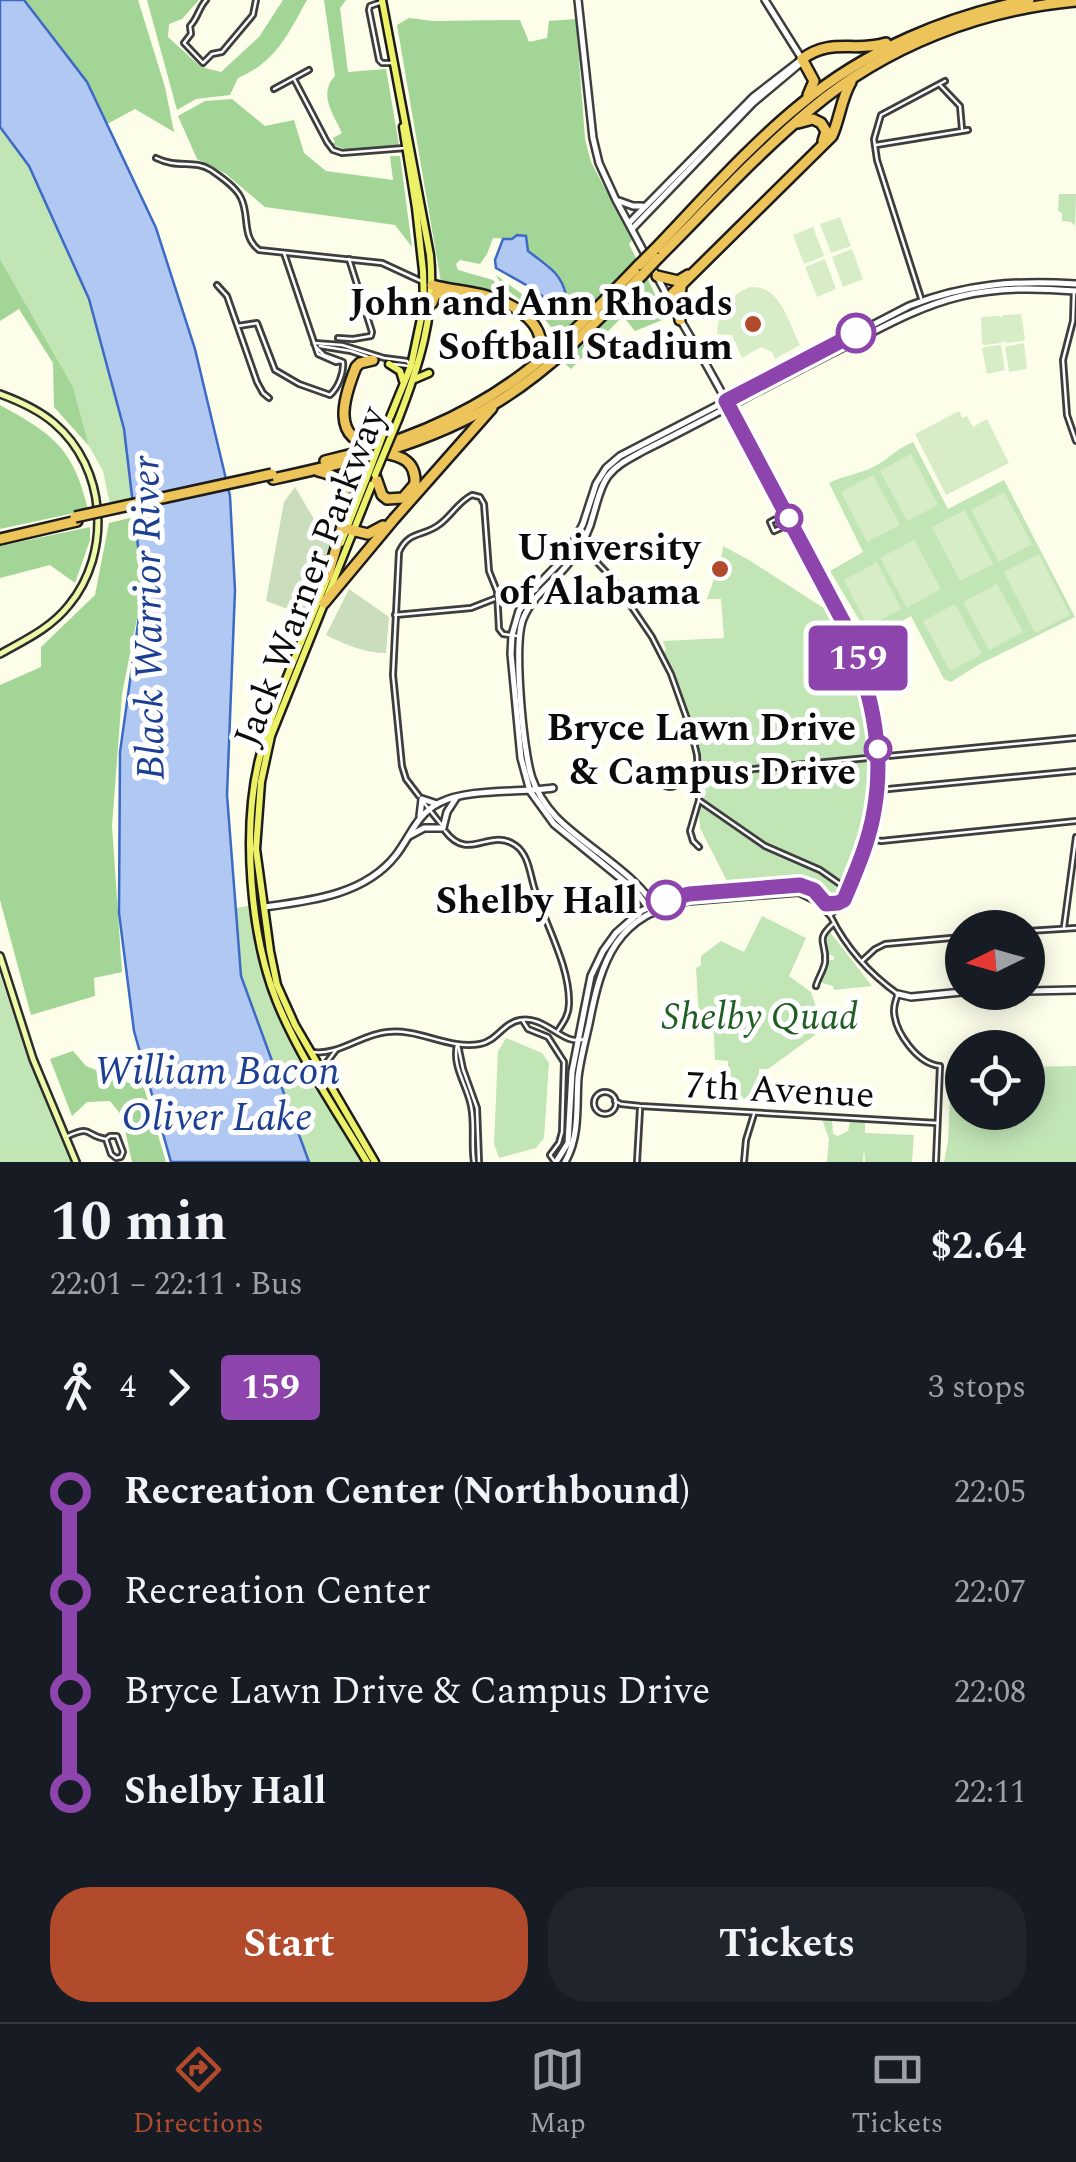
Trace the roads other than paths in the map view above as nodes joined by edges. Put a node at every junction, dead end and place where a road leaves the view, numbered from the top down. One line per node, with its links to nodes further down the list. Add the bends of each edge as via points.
1 (206, 0): 2 (street, via 184,43 203,62 222,52)
2 (256, 0)
3 (578, 0): 27 (street, via 593,138)
4 (765, 0): 10 (street)
5 (1029, 0): 9 (highway)
6 (382, 1): 12 (main road); 12 (street, via 369,10 379,60)
7 (1063, 2): 8 (highway); 15 (highway, via 958,26)
8 (1076, 2)
9 (908, 38): 11 (highway); 20 (highway)
10 (796, 47): 11 (street); 13 (street); 13 (street)
11 (812, 51): 13 (highway)
12 (394, 63): 25 (main road)
13 (795, 65): 20 (highway, via 809,70 813,86); 28 (street, via 752,97); 30 (street)
14 (310, 70): 16 (street)
15 (854, 77): 21 (highway); 37 (highway, via 832,136)
16 (294, 79): 19 (street); 25 (street, via 333,150)
17 (945, 81): 18 (street)
18 (939, 84): 23 (street, via 960,106); 24 (street, via 881,115)
19 (274, 90)
20 (804, 101): 32 (highway)
21 (792, 126): 32 (highway); 37 (highway, via 817,120 826,136)
22 (968, 130): 23 (street)
23 (962, 131): 24 (street)
24 (875, 145): 43 (street)
25 (408, 148): 29 (main road)
26 (156, 158): 31 (street, via 217,174 243,200 252,244)
27 (616, 200): 28 (street); 30 (street)
28 (645, 206): 30 (street)
29 (418, 208): 34 (main road); 39 (main road, via 430,255)
30 (630, 226): 36 (street)
31 (283, 252): 33 (street); 49 (street)
32 (656, 254): 45 (highway, bridge)
33 (349, 258): 35 (street); 48 (street, via 371,336)
34 (422, 266): 35 (street); 39 (main road)
35 (412, 276): 39 (street)
36 (657, 276): 37 (highway); 42 (street)
37 (683, 283): 42 (highway); 46 (highway)
38 (217, 284): 47 (street)
39 (428, 284): 41 (highway); 44 (main road, Jack Warner Parkway); 51 (main road)
40 (1075, 288): 43 (street, via 996,283); 65 (street, via 998,290 930,305); 66 (street, via 1063,360)
41 (448, 290): 44 (highway); 57 (highway, via 488,296 532,321 542,347)
42 (669, 297): 46 (street)
43 (922, 301): 65 (street)
44 (432, 303): 58 (main road, Jack Warner Parkway)
45 (602, 310): 57 (highway); 64 (highway, via 562,353)
46 (680, 320): 65 (street)
47 (238, 326): 53 (street, via 256,323 275,370 325,394 335,390 344,366); 63 (street, via 257,382)
48 (338, 338)
49 (315, 345): 50 (street); 52 (street); 53 (street, via 318,354); 55 (street, via 342,344)
50 (327, 347): 52 (street); 54 (street)
51 (414, 352): 55 (main road); 58 (main road)
52 (324, 354): 53 (street)
53 (333, 359)
54 (374, 360): 56 (street); 67 (highway, via 356,366 342,412 351,436)
55 (404, 360): 58 (street)
56 (389, 364): 58 (street); 61 (main road)
57 (532, 367): 67 (highway, via 451,418)
58 (414, 368): 60 (main road, Jack Warner Parkway); 61 (main road, Jack Warner Parkway)
59 (429, 373): 60 (main road)
60 (414, 380): 70 (main road, Jack Warner Parkway, bridge)
61 (404, 385): 70 (main road, Jack Warner Parkway, bridge)
62 (0, 394): 82 (main road, via 41,414 71,442 91,479 98,520 94,558 69,606)
63 (270, 398)
64 (498, 402): 67 (highway, via 440,432); 72 (highway)
65 (728, 404): 71 (street); 76 (street, via 617,466)
66 (1076, 441)
67 (380, 449): 68 (highway); 69 (highway); 70 (highway, via 409,462 415,484 403,498 388,500)
68 (315, 470): 69 (highway); 77 (highway, via 338,479 346,495)
69 (273, 477): 75 (highway, bridge)
70 (371, 478): 74 (main road, Jack Warner Parkway)
71 (787, 513): 73 (street); 73 (street, via 770,522 774,531)
72 (394, 519): 74 (highway, via 368,534); 79 (highway)
73 (792, 522): 84 (street, via 861,666)
74 (350, 530): 77 (main road, Jack Warner Parkway); 79 (main road, Jack Warner Parkway)
75 (0, 536)
76 (576, 547): 81 (street, via 532,602); 86 (street, via 602,565 656,643 692,730)
77 (328, 576): 107 (main road, Jack Warner Parkway, via 255,779 250,837)
78 (496, 599): 80 (street); 80 (street, via 484,504 472,495 402,546); 81 (street, via 499,629)
79 (324, 603): 107 (main road, Jack Warner Parkway, via 265,758 256,850)
80 (395, 615): 92 (street, via 402,766)
81 (515, 636): 89 (street)
82 (0, 654)
83 (1076, 738): 84 (street)
84 (878, 756): 86 (street); 90 (street)
85 (1076, 771): 90 (street)
86 (699, 774): 87 (street); 93 (street)
87 (680, 776)
88 (553, 788): 89 (street)
89 (534, 790): 91 (street); 103 (street, via 554,824); 108 (street)
90 (877, 790): 101 (street)
91 (458, 796): 94 (street); 98 (street)
92 (422, 799): 94 (street); 95 (street); 96 (street)
93 (699, 800): 102 (street, via 690,832); 104 (street, via 764,846)
94 (437, 804): 95 (street)
95 (429, 809): 96 (street); 98 (street)
96 (420, 819): 99 (street)
97 (1076, 821): 101 (street)
98 (443, 828): 99 (street); 124 (street, via 463,845 501,839 524,854 569,995)
99 (407, 837): 107 (street, via 370,878)
100 (1076, 837): 112 (street)
101 (868, 838): 104 (street)
102 (700, 847)
103 (628, 885): 108 (street); 110 (street, via 634,899)
104 (848, 890): 105 (street)
105 (844, 900): 106 (street); 109 (street)
106 (826, 904): 108 (street, via 807,886 785,884 672,897); 109 (street)
107 (260, 907): 129 (main road, Jack Warner Parkway, via 277,984); 145 (main road, Jack Warner Parkway, via 264,960 278,1005)
108 (653, 909): 109 (street, via 791,891 808,895); 110 (street); 125 (street, via 601,970)
109 (830, 914): 111 (street)
110 (630, 918): 126 (street, via 596,964)
111 (834, 923): 117 (street); 118 (street, via 823,933 825,961)
112 (1064, 927): 113 (street); 114 (street)
113 (1076, 928)
114 (1045, 929)
115 (945, 939): 117 (street, via 885,944)
116 (0, 956): 141 (main road)
117 (862, 962): 121 (street)
118 (816, 986)
119 (1076, 990): 120 (street)
120 (1045, 991)
121 (898, 994): 122 (street); 140 (street, via 894,1013 902,1032 919,1057 940,1066)
122 (945, 994)
123 (522, 1020): 124 (street); 127 (street, via 487,1042); 143 (street, via 548,1038 564,1062 562,1132 547,1156)
124 (557, 1032): 126 (street)
125 (586, 1038): 126 (street); 143 (street, via 575,1136)
126 (578, 1042): 143 (street, via 570,1133)
127 (458, 1044): 128 (street, via 388,1032); 130 (street); 132 (street)
128 (337, 1049): 129 (street); 131 (street, via 326,1062)
129 (311, 1051): 131 (main road, Jack Warner Parkway)
130 (460, 1078): 132 (street); 139 (street)
131 (328, 1080): 146 (main road, Jack Warner Parkway)
132 (468, 1083): 138 (street)
133 (615, 1101): 134 (street, 7th Avenue); 136 (street); 136 (street, via 603,1093 594,1103 604,1114)
134 (621, 1104): 135 (street, 7th Avenue); 136 (street, 7th Avenue)
135 (640, 1106): 137 (street, 7th Avenue); 148 (street)
136 (614, 1107)
137 (754, 1113): 140 (street, 7th Avenue); 149 (street)
138 (478, 1119): 139 (street); 147 (street)
139 (473, 1122): 147 (street)
140 (938, 1123): 150 (street)
141 (65, 1138): 142 (street, via 82,1130); 144 (main road)
142 (106, 1139)
143 (560, 1161)
144 (76, 1162)
145 (367, 1162)
146 (375, 1162)
147 (476, 1162)
148 (637, 1162)
149 (744, 1162)
150 (936, 1162)

